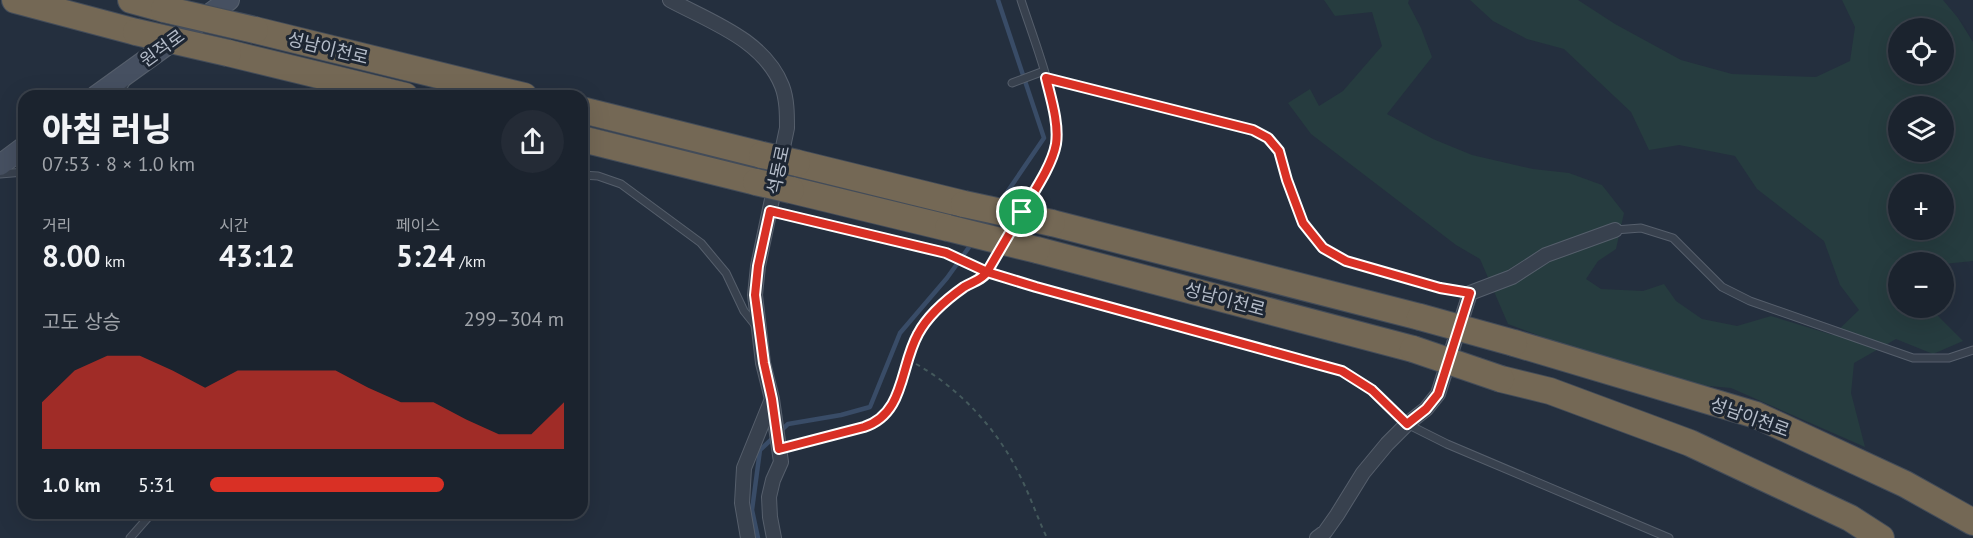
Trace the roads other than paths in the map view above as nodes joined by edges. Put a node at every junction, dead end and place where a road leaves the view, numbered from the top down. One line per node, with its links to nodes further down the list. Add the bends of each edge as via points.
1 (15, 0): 11 (highway, 성남이천로, bridge)
2 (131, 0): 12 (highway, 성남이천로, bridge)
3 (229, 0): 6 (street, 원적로)
4 (670, 0): 20 (street, 석동로, via 758,49 782,87 787,128)
5 (1021, 0): 7 (lane)
6 (131, 70): 9 (street, 원적로); 10 (lane)
7 (1045, 75): 8 (lane); 21 (lane, via 1055,114 1056,144); 26 (lane, via 1253,130 1268,138 1279,151 1303,223 1323,248 1346,261)
8 (1015, 82)
9 (104, 90)
10 (122, 90)
11 (380, 90)
12 (500, 90)
13 (588, 111): 33 (highway, 성남이천로, bridge, via 1052,223 1514,343 1756,415 1905,484)
14 (591, 141): 24 (highway, bridge, via 791,190)
15 (18, 152): 16 (street)
16 (0, 165)
17 (18, 172): 18 (lane)
18 (0, 174)
19 (588, 175): 27 (lane, via 621,184 701,243 726,273 744,311)
20 (770, 211): 24 (lane); 27 (street, 석동로, via 755,295)
21 (1016, 222)
22 (1615, 230): 26 (street, via 1546,255 1512,277); 28 (lane, via 1641,228 1673,238 1722,287 1750,301 1913,358 1949,358)
23 (1011, 232): 25 (lane)
24 (947, 241): 25 (lane); 39 (highway, 성남이천로, bridge, via 1037,250 1413,349 1550,392 1690,443 1850,518)
25 (987, 272): 30 (lane, via 1342,371 1372,390); 31 (lane, via 939,308 918,333 886,415 874,424)
26 (1470, 293): 30 (street, via 1438,394)
27 (759, 329): 29 (street, 석동로)
28 (1973, 350)
29 (772, 399): 31 (street, 석동로); 35 (street, via 744,468 742,503)
30 (1407, 424): 37 (street, via 1363,473 1337,515); 38 (lane)
31 (779, 447): 36 (street, 석동로, via 781,462 769,497)
32 (147, 519): 34 (lane)
33 (1973, 522)
34 (130, 538)
35 (748, 538)
36 (774, 538)
37 (1317, 538)
38 (1669, 538)
39 (1881, 538)

